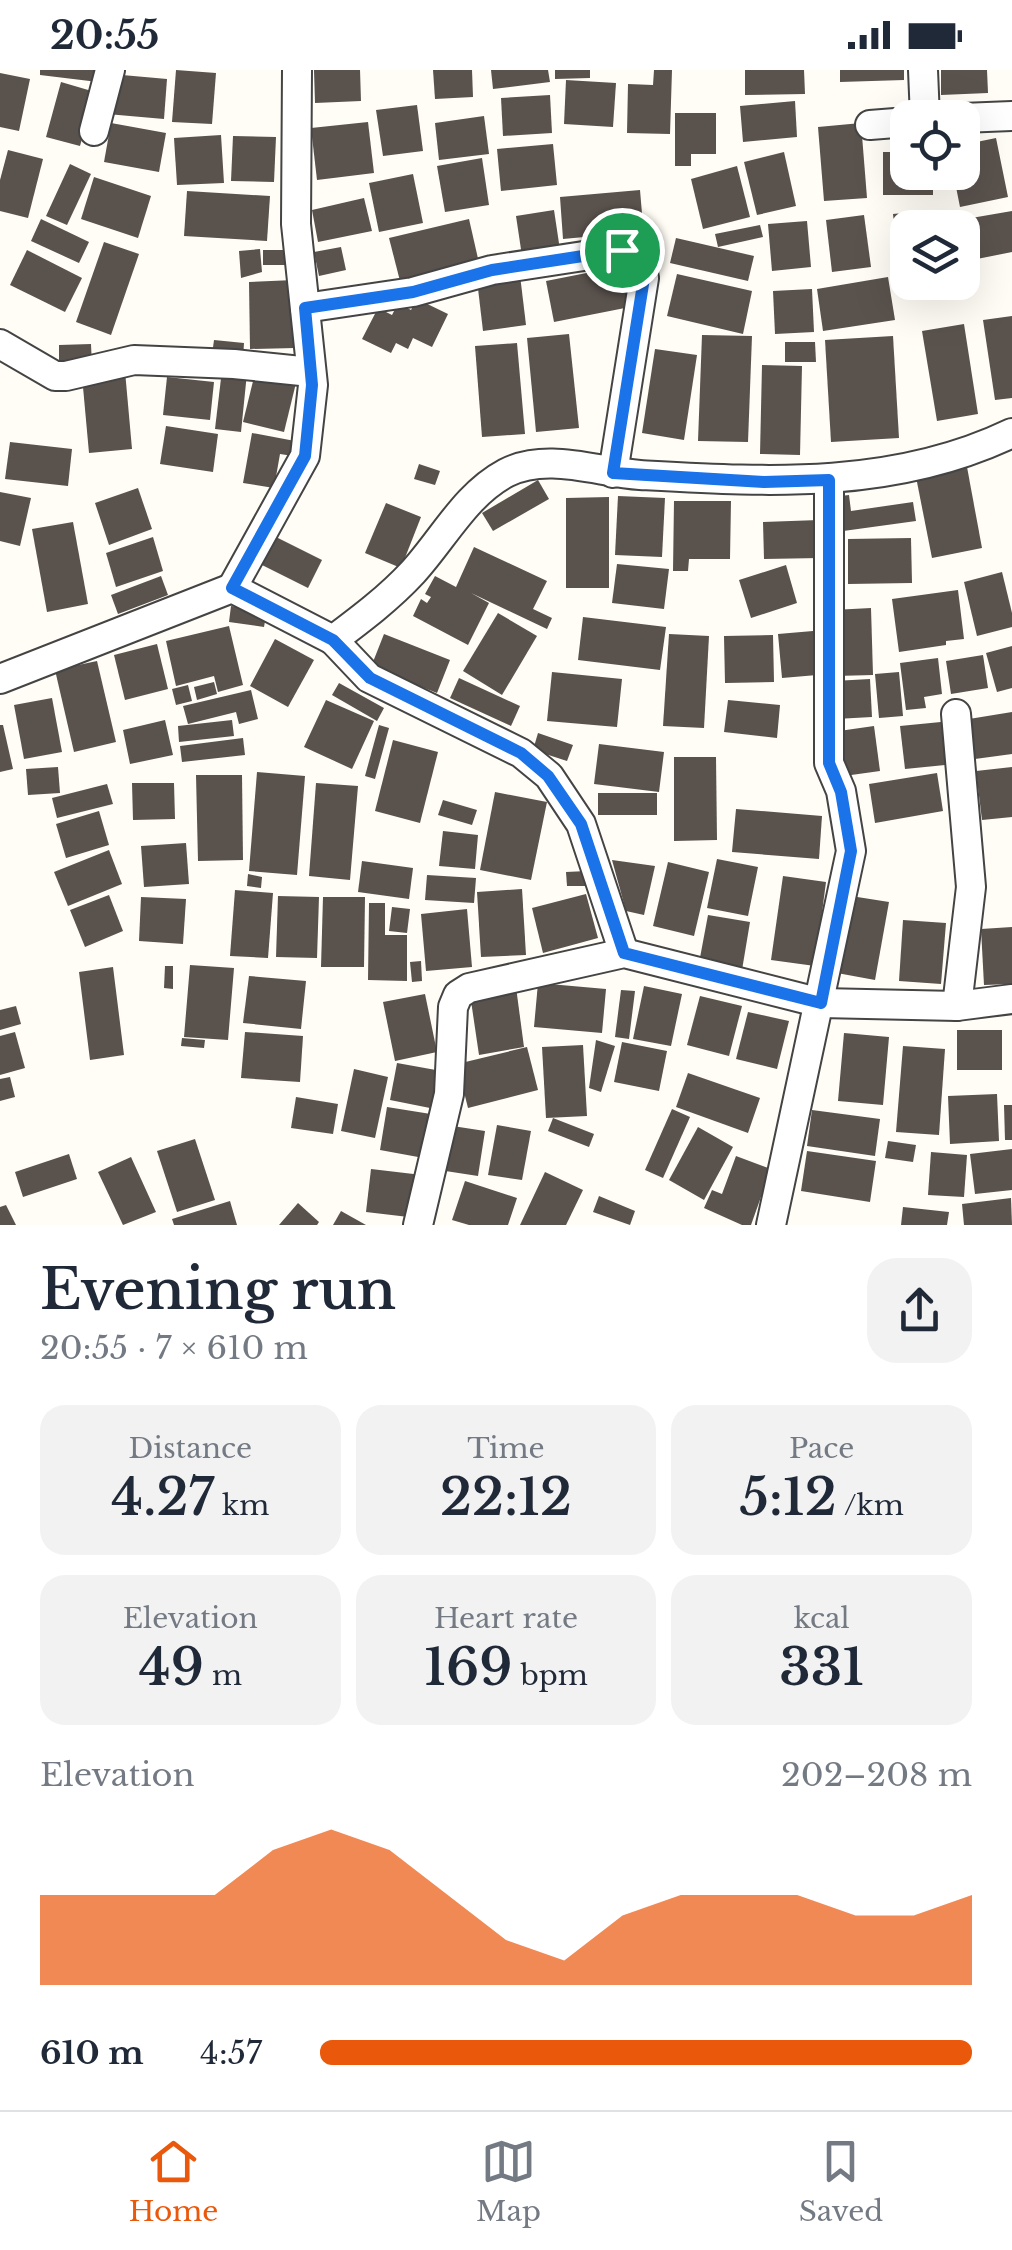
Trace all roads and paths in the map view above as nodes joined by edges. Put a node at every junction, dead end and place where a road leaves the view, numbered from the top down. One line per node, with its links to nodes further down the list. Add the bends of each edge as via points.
1 (110, 70): 9 (street)
2 (297, 70): 10 (street, via 296,224)
3 (923, 70): 4 (street)
4 (924, 100)
5 (1012, 116): 6 (street)
6 (980, 117)
7 (890, 123): 8 (street)
8 (870, 125)
9 (94, 131)
10 (305, 308): 12 (street); 14 (street, via 413,292 511,267 622,250 640,256 644,278)
11 (0, 344): 12 (street, via 55,376 134,360)
12 (311, 372): 16 (street, via 305,456)
13 (1012, 433): 15 (street, via 972,452)
14 (613, 473): 15 (street); 17 (street, via 568,464 508,472 476,493 414,571)
15 (829, 480): 22 (street, via 829,763 851,851)
16 (232, 588): 17 (street); 18 (street)
17 (333, 640): 20 (street, via 370,678 521,753 548,776 581,824)
18 (0, 679)
19 (956, 714): 23 (street, via 971,887)
20 (624, 953): 22 (street); 24 (street, via 458,995 448,1094)
21 (1012, 999): 23 (street)
22 (821, 1003): 23 (street); 25 (street)
23 (958, 1006)
24 (418, 1225)
25 (771, 1225)

